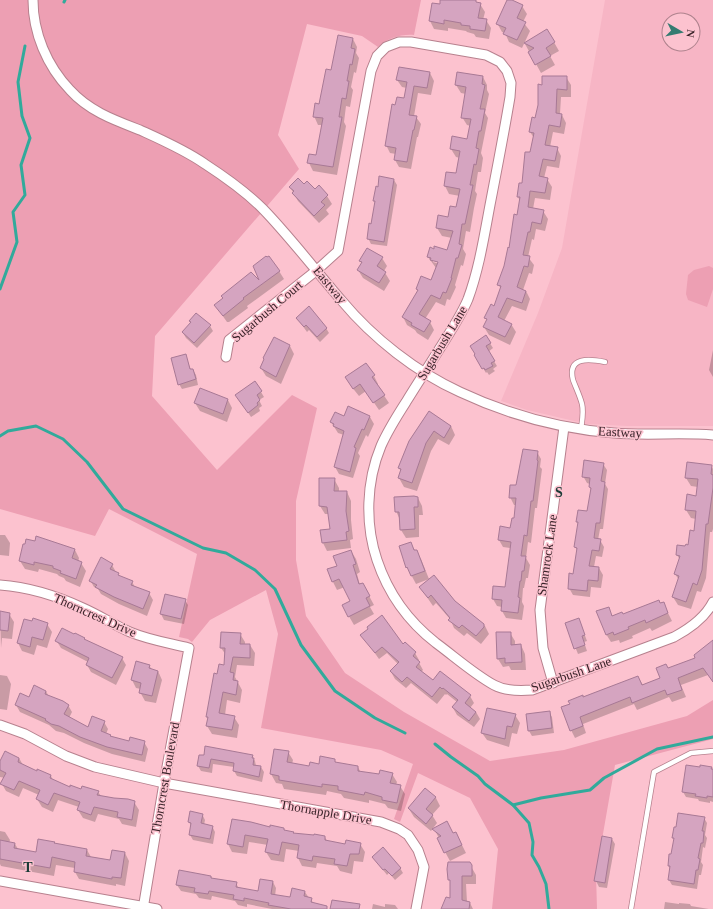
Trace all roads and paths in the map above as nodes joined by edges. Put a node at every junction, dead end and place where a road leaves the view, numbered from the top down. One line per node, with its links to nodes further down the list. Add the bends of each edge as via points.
1 (33, 0): 2 (street, Eastway, via 40,41 59,78 71,91 96,111 173,145 228,180 261,207)
2 (317, 270): 3 (street, Sugarbush Court, via 229,340); 5 (street, Eastway, via 343,302 377,336); 5 (street, Sugarbush Lane, via 338,251 341,242 372,71 377,56 386,46 411,42 486,55 500,62 507,71 511,83 510,97 477,270 454,327)
3 (226, 357)
4 (605, 362): 7 (lane, via 587,359 580,360 574,366 572,376 582,405)
5 (425, 373): 6 (street, Eastway, via 499,409); 12 (street, Sugarbush Lane, via 391,426 381,446 374,470 369,498 369,527 372,547 379,566 392,593 413,623 486,679 509,690 523,691)
6 (564, 427): 7 (street, Eastway); 12 (street, Shamrock Lane, via 540,610 543,648)
7 (581, 429): 8 (street, Eastway, via 615,433)
8 (713, 435)
9 (0, 585): 11 (street, Thorncrest Drive, via 37,591 82,607 130,632)
10 (713, 602): 12 (street, Sugarbush Lane, via 701,618 674,637)
11 (189, 648): 15 (street, Thorncrest Boulevard)
12 (553, 683)
13 (0, 725): 15 (street, Thornapple Drive, via 95,767)
14 (713, 751): 20 (lane, via 691,753 654,772)
15 (164, 782): 17 (street, Thorncrest Boulevard); 19 (street, Thornapple Drive, via 381,822 399,829 408,835 418,850 424,867)
16 (0, 881): 17 (street)
17 (143, 908): 18 (street)
18 (157, 909)
19 (416, 909)
20 (631, 909)

